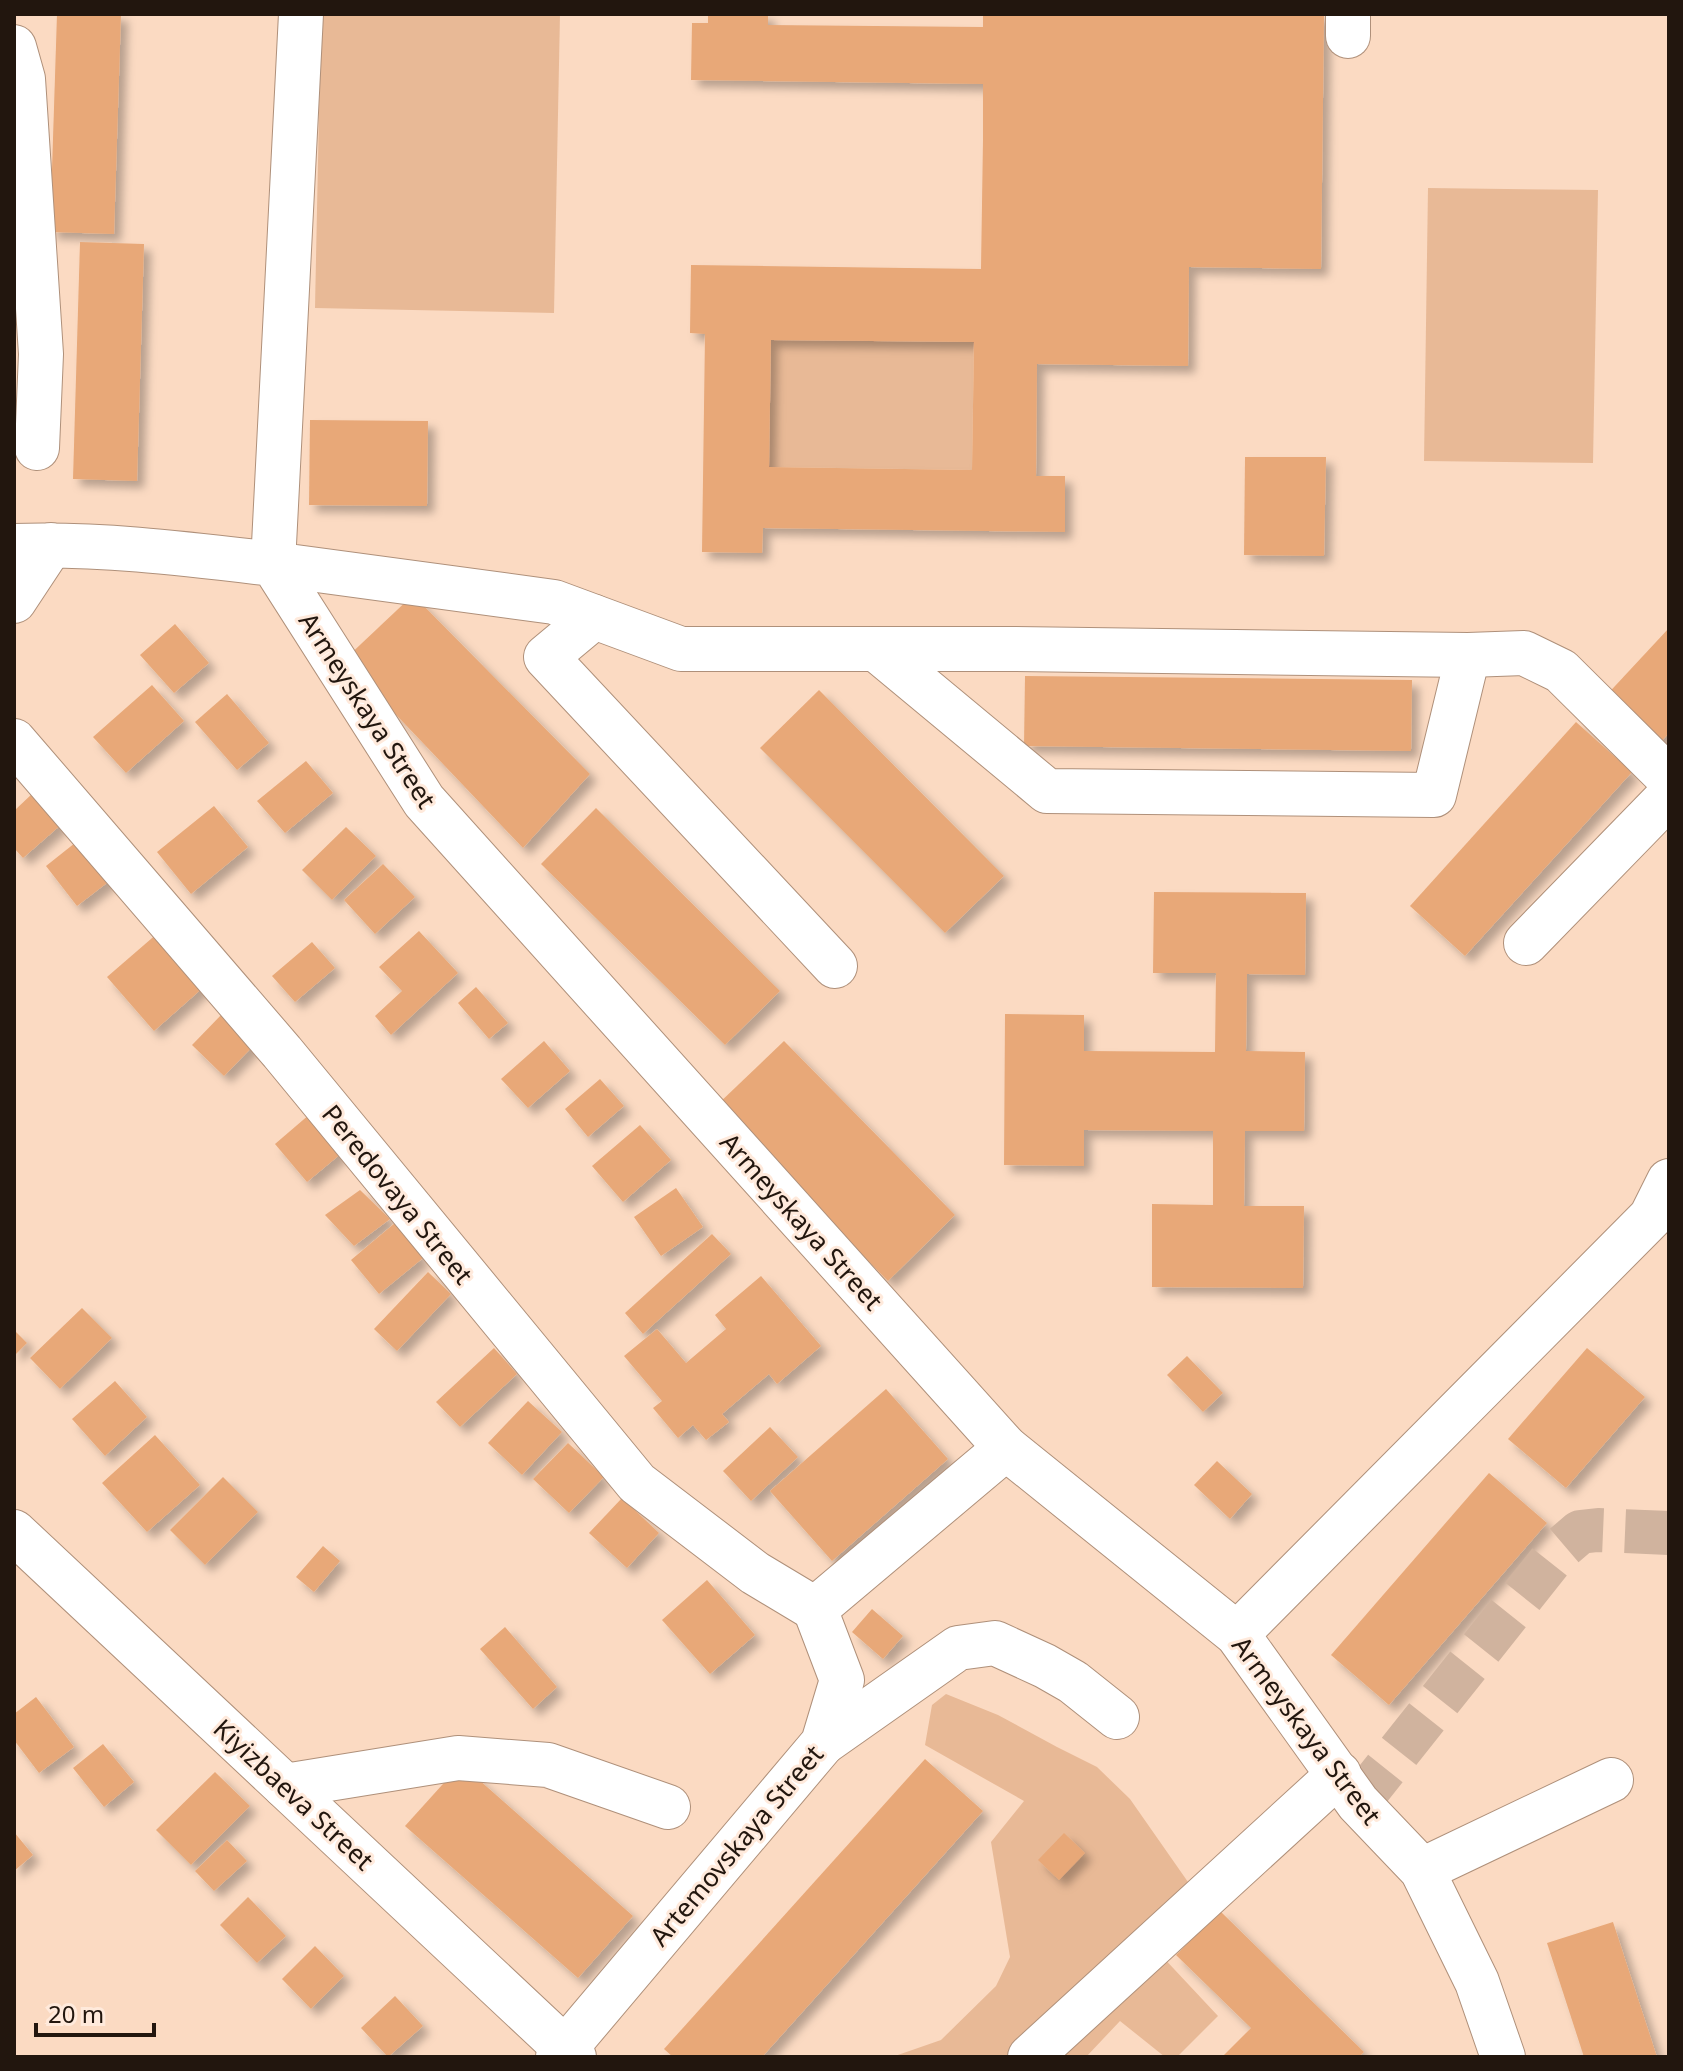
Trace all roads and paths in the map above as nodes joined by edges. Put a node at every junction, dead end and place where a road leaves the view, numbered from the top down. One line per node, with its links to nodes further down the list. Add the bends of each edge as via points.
1 (301, 14): 5 (street)
2 (14, 47): 3 (street, via 23,79 38,294)
3 (37, 448)
4 (32, 546): 5 (street); 6 (street)
5 (273, 564): 7 (street, via 554,602); 16 (street, Armeyskaya Street, via 424,801)
6 (14, 601)
7 (594, 617): 8 (street, via 681,649); 14 (street, via 546,657)
8 (876, 649): 9 (street); 9 (street, via 1047,791 1419,795 1434,795)
9 (1468, 655): 11 (street, via 1524,653 1561,671)
10 (14, 741): 18 (street, Peredovaya Street, via 282,1052 637,1483 755,1573)
11 (1669, 778)
12 (1669, 796): 13 (street)
13 (1526, 943)
14 (835, 966)
15 (1669, 1181): 19 (street, via 1651,1217)
16 (1006, 1448): 18 (street); 19 (street, Armeyskaya Street)
17 (14, 1532): 24 (street, Kiyizbaeva Street)
18 (815, 1609): 21 (street, Artemovskaya Street, via 842,1680)
19 (1237, 1634): 22 (street, Armeyskaya Street)
20 (1117, 1717): 21 (street, via 1064,1677 995,1643 958,1648)
21 (823, 1743): 27 (street, Artemovskaya Street)
22 (1339, 1774): 26 (street, Armeyskaya Street, via 1358,1803); 28 (street)
23 (1611, 1780): 26 (street)
24 (285, 1786): 25 (street, via 458,1758 548,1765); 27 (street, Kiyizbaeva Street)
25 (668, 1807)
26 (1422, 1870): 29 (street, Armeyskaya Street, via 1477,1982)
27 (566, 2054)
28 (1030, 2057)
29 (1503, 2057)

